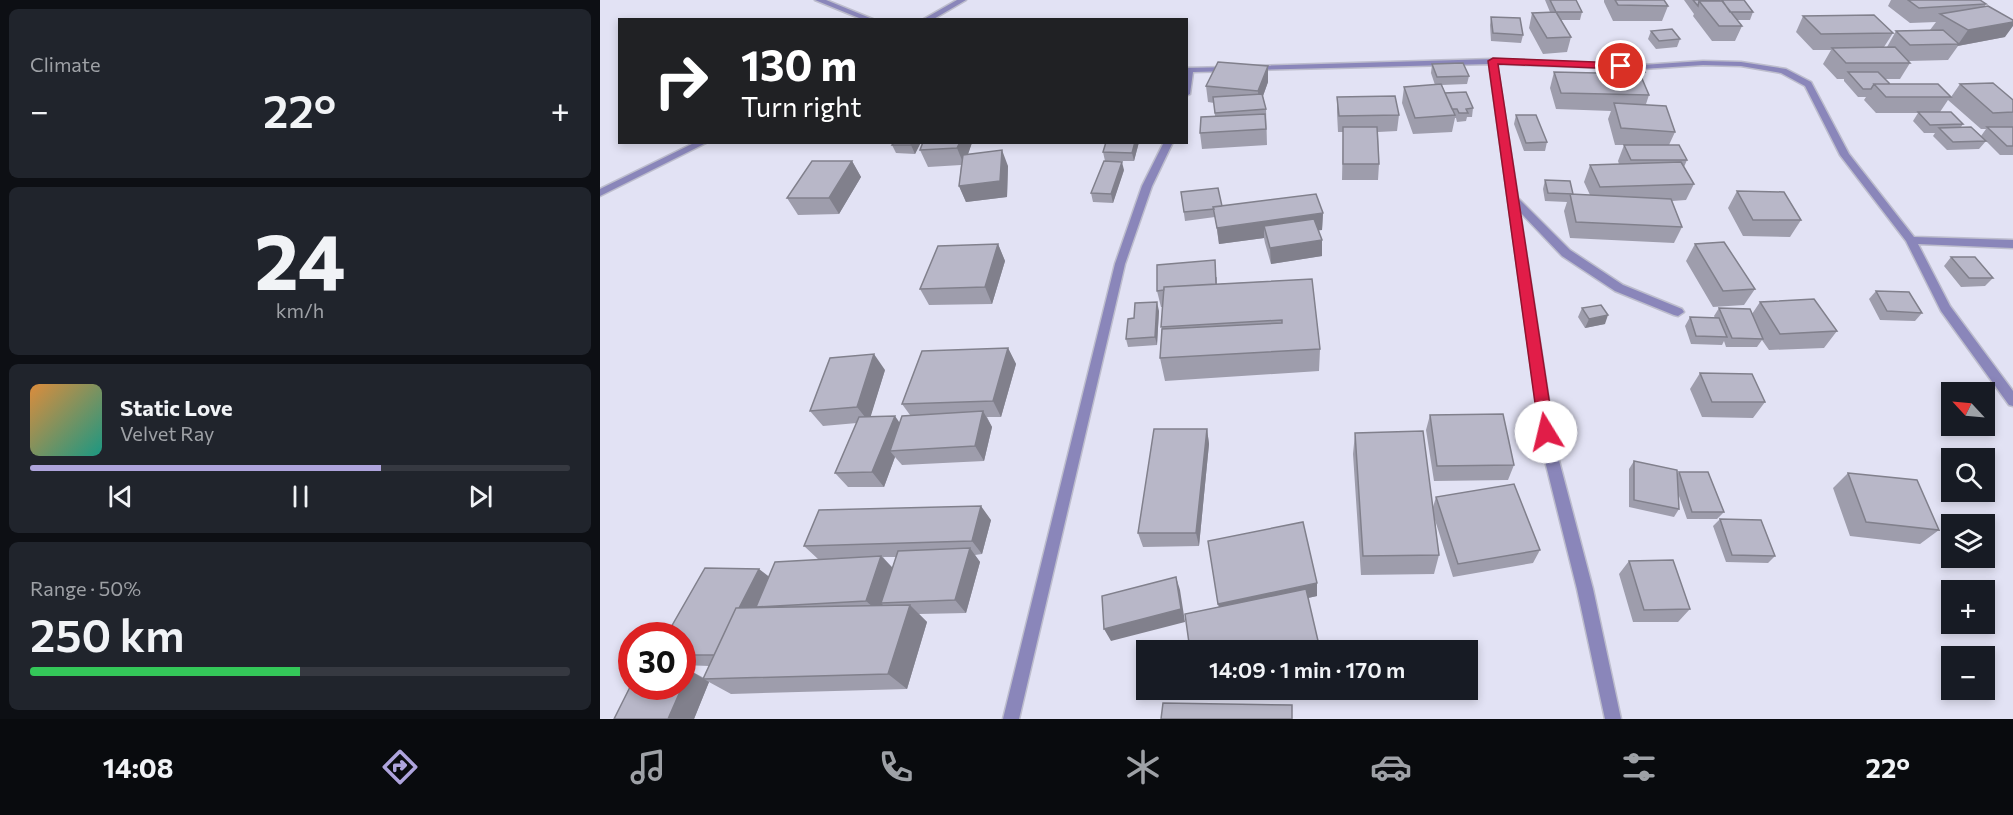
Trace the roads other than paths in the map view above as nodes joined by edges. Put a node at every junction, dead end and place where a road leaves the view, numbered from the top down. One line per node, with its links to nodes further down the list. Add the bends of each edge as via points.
1 (819, 0): 3 (street)
2 (962, 0): 4 (street)
3 (867, 18)
4 (929, 18)
5 (1493, 61): 7 (street); 12 (street); 13 (street, via 1642,67 1741,64 1783,71 1808,84 1845,154)
6 (1236, 69): 8 (street)
7 (1248, 69)
8 (1188, 70)
9 (700, 144): 11 (street)
10 (1168, 144): 17 (street, via 1147,186 1120,264)
11 (600, 193)
12 (1512, 198): 15 (street, via 1575,259 1619,288); 18 (street, via 1550,453)
13 (1911, 240): 14 (street); 16 (street, via 1945,308)
14 (2013, 244)
15 (1678, 312)
16 (2013, 401)
17 (1011, 719)
18 (1613, 719)

